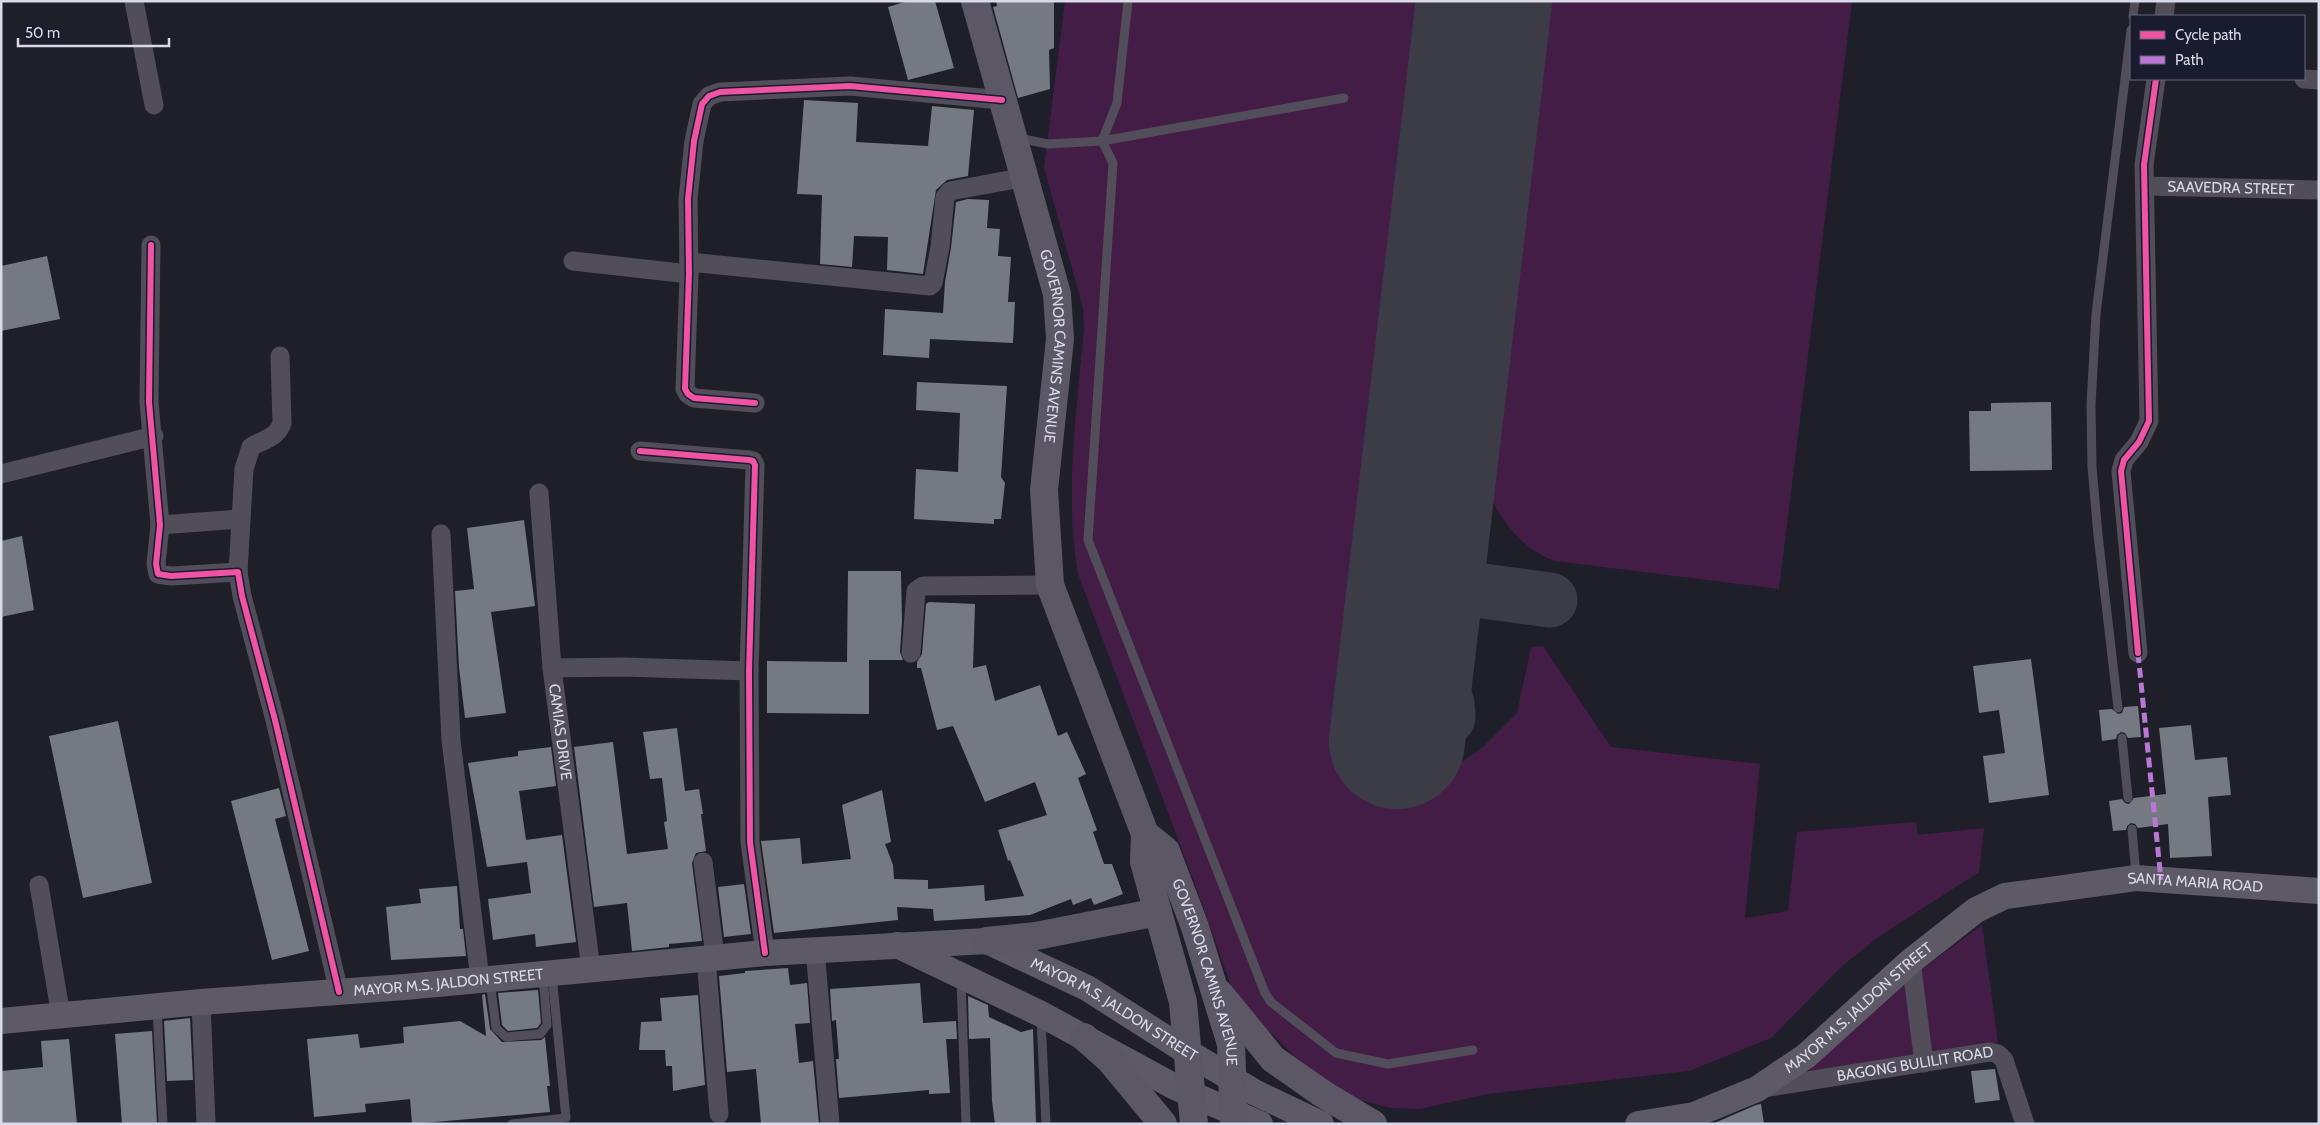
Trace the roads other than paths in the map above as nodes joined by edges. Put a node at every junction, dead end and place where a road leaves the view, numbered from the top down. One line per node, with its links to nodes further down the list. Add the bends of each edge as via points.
1 (134, 1): 14 (street)
2 (975, 1): 13 (main road, GOVERNOR CAMINS AVENUE)
3 (1128, 1): 16 (lane, via 1117,103)
4 (2135, 1): 6 (lane)
5 (2166, 1): 7 (street)
6 (2133, 15)
7 (2164, 15)
8 (2130, 38): 38 (lane, via 2096,314 2091,404 2097,526)
9 (2305, 78): 11 (street)
10 (2156, 80): 18 (street, via 2144,165)
11 (2319, 80)
12 (1344, 98): 16 (lane)
13 (1002, 100): 15 (main road, GOVERNOR CAMINS AVENUE); 22 (street, via 850,86 720,92 709,96 702,104 694,141 688,199)
14 (154, 105)
15 (1014, 138): 16 (lane, via 1048,144); 17 (main road, GOVERNOR CAMINS AVENUE)
16 (1102, 140): 67 (lane, via 1113,163 1088,540 1265,993 1271,1002 1336,1054 1388,1064)
17 (1026, 177): 22 (street, via 950,191 945,197 940,247 930,286); 33 (main road, GOVERNOR CAMINS AVENUE, via 1057,294 1060,339 1044,490)
18 (2145, 186): 19 (street, SAAVEDRA STREET); 35 (street, via 2149,421 2139,442 2124,460 2122,471)
19 (2319, 190)
20 (151, 246): 25 (street, via 149,402)
21 (573, 261): 22 (street)
22 (689, 268): 24 (street, via 685,389 694,398)
23 (280, 356): 29 (street, via 280,432 251,447 244,469)
24 (755, 403)
25 (154, 436): 27 (street); 30 (street)
26 (640, 451): 37 (street, via 749,460 756,465)
27 (1, 474)
28 (539, 493): 36 (street, CAMIAS DRIVE)
29 (240, 519): 30 (street); 32 (street)
30 (160, 525): 32 (street, via 158,574)
31 (442, 534): 58 (street, via 452,740)
32 (238, 572): 60 (street)
33 (1050, 585): 34 (street, via 923,586 916,591); 42 (main road, GOVERNOR CAMINS AVENUE)
34 (911, 652)
35 (2138, 653)
36 (552, 668): 37 (street); 55 (street, CAMIAS DRIVE)
37 (749, 671): 52 (street, via 750,842)
38 (2118, 708)
39 (2122, 738): 40 (lane)
40 (2128, 798)
41 (2132, 829): 44 (lane)
42 (1145, 834): 48 (main road, GOVERNOR CAMINS AVENUE, via 1144,862); 59 (main road, GOVERNOR CAMINS AVENUE, via 1166,851)
43 (703, 862): 53 (street)
44 (2136, 878): 46 (main road, SANTA MARIA ROAD); 47 (main road, SANTA MARIA ROAD)
45 (39, 885): 64 (street)
46 (2073, 888): 54 (main road, MAYOR M.S. JALDON STREET, via 2006,896 1976,910)
47 (2319, 891)
48 (1158, 912): 49 (main road, via 1036,936); 68 (main road, GOVERNOR CAMINS AVENUE, via 1182,1002)
49 (987, 940): 50 (main road, MAYOR M.S. JALDON STREET); 68 (main road, MAYOR M.S. JALDON STREET, via 1087,988)
50 (894, 944): 51 (main road, MAYOR M.S. JALDON STREET); 57 (main road, MAYOR M.S. JALDON STREET)
51 (815, 949): 52 (main road, MAYOR M.S. JALDON STREET); 78 (street)
52 (765, 953): 53 (main road, MAYOR M.S. JALDON STREET)
53 (710, 958): 55 (main road, MAYOR M.S. JALDON STREET); 73 (street)
54 (1911, 962): 69 (street); 71 (main road, MAYOR M.S. JALDON STREET, via 1806,1056)
55 (591, 969): 56 (main road, MAYOR M.S. JALDON STREET)
56 (547, 973): 58 (main road, MAYOR M.S. JALDON STREET); 58 (lane, via 547,1025 540,1034 506,1037 496,1028); 77 (lane, via 566,1118)
57 (960, 976): 63 (main road, MAYOR M.S. JALDON STREET); 79 (lane)
58 (485, 979): 60 (main road, MAYOR M.S. JALDON STREET)
59 (1212, 983): 70 (main road, GOVERNOR CAMINS AVENUE, via 1231,1044); 85 (main road, via 1273,1059)
60 (339, 992): 61 (main road, MAYOR M.S. JALDON STREET)
61 (201, 1002): 62 (main road, MAYOR M.S. JALDON STREET); 76 (street)
62 (156, 1006): 64 (main road, MAYOR M.S. JALDON STREET); 75 (lane)
63 (1041, 1014): 66 (main road, MAYOR M.S. JALDON STREET); 80 (lane)
64 (61, 1016): 65 (main road, MAYOR M.S. JALDON STREET)
65 (1, 1021)
66 (1084, 1037): 72 (main road, MAYOR M.S. JALDON STREET); 81 (main road, via 1110,1060)
67 (1473, 1050)
68 (1189, 1053): 70 (main road, MAYOR M.S. JALDON STREET); 72 (main road, GOVERNOR CAMINS AVENUE)
69 (1924, 1062): 71 (street, BAGONG BULILIT ROAD); 87 (street, BAGONG BULILIT ROAD, via 1989,1052 1998,1054 2004,1060)
70 (1232, 1079): 74 (main road, GOVERNOR CAMINS AVENUE); 84 (main road, MAYOR M.S. JALDON STREET)
71 (1757, 1089): 86 (main road, MAYOR M.S. JALDON STREET, via 1694,1115)
72 (1192, 1094): 74 (main road, MAYOR M.S. JALDON STREET); 82 (main road, GOVERNOR CAMINS AVENUE)
73 (720, 1114)
74 (1234, 1118): 83 (main road, MAYOR M.S. JALDON STREET)
75 (163, 1124)
76 (206, 1124)
77 (512, 1124)
78 (830, 1124)
79 (966, 1124)
80 (1046, 1124)
81 (1163, 1124)
82 (1194, 1124)
83 (1260, 1124)
84 (1321, 1124)
85 (1374, 1124)
86 (1638, 1124)
87 (2025, 1124)

